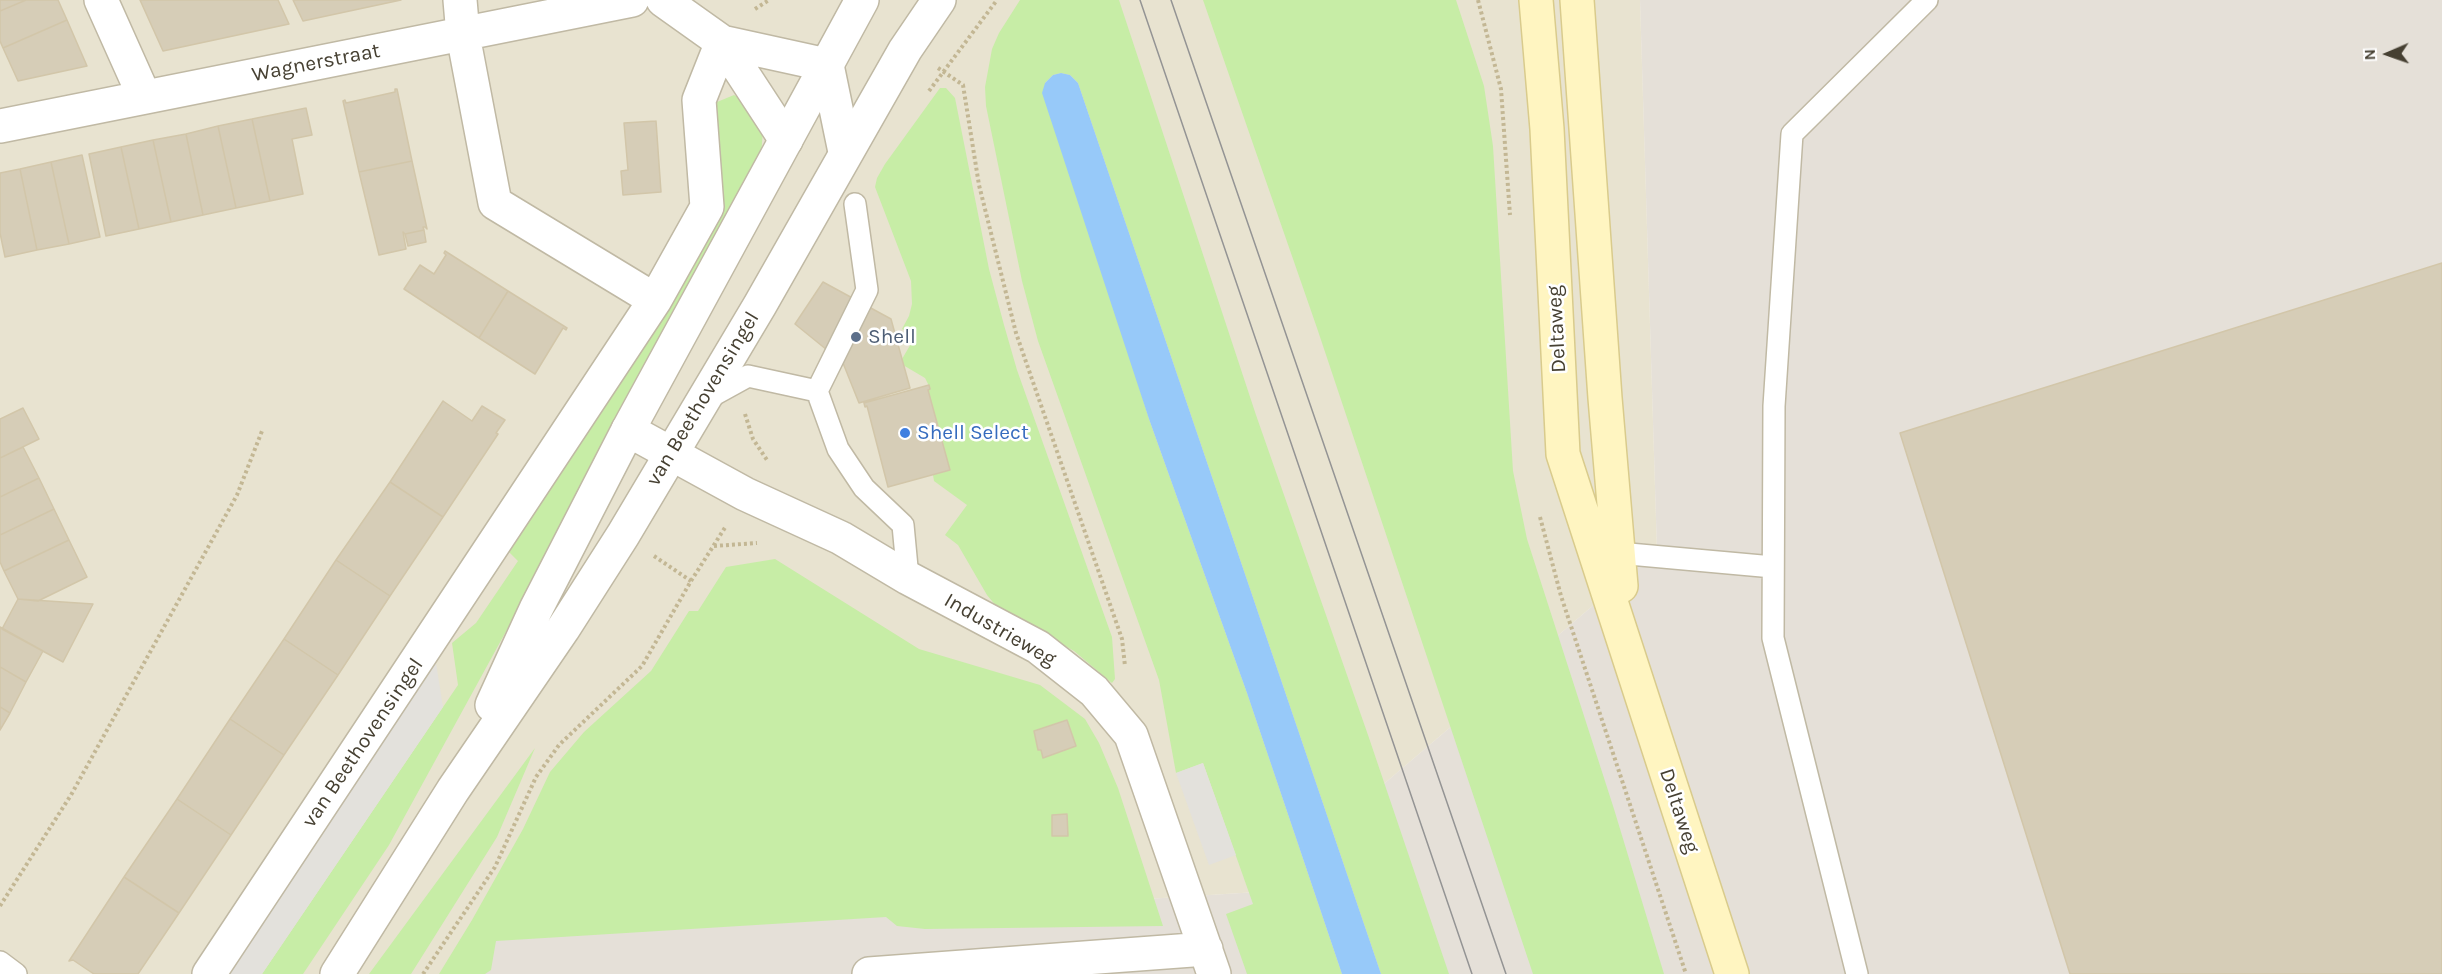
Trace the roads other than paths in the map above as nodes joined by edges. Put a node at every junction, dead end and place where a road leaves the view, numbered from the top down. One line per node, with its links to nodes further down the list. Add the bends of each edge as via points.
1 (101, 0): 13 (street)
2 (460, 0): 10 (street)
3 (632, 0): 10 (street, Wagnerstraat)
4 (663, 0): 11 (street)
5 (862, 0): 12 (street, van Beethovensingel)
6 (939, 0): 16 (street, van Beethovensingel)
7 (1536, 0): 26 (main road, Deltaweg, via 1547,129 1563,454)
8 (1577, 0): 23 (main road, Deltaweg)
9 (1927, 0): 24 (lane, via 1792,134 1774,406)
10 (463, 34): 13 (street, Wagnerstraat); 18 (street, via 495,203)
11 (722, 42): 12 (street); 15 (street); 18 (street, van Beethovensingel, via 699,100 707,207)
12 (827, 64): 15 (street, van Beethovensingel); 16 (street)
13 (144, 96): 14 (street, Wagnerstraat)
14 (0, 126)
15 (786, 140): 21 (street, van Beethovensingel)
16 (845, 152): 20 (street, van Beethovensingel)
17 (855, 204): 19 (lane, via 867,290)
18 (655, 300): 31 (street, van Beethovensingel)
19 (816, 391): 20 (lane, via 748,376); 25 (lane, via 838,449 864,488 903,525)
20 (703, 401): 22 (street, van Beethovensingel)
21 (628, 430): 22 (street, Industrieweg); 27 (street, van Beethovensingel, via 536,609)
22 (671, 454): 25 (street, Industrieweg, via 745,494 841,538); 27 (street, van Beethovensingel, via 563,629)
23 (1618, 553): 24 (lane); 26 (main road, Deltaweg)
24 (1773, 567): 35 (lane, via 1773,638)
25 (908, 578): 28 (street, Industrieweg, via 1038,647 1094,691 1131,735)
26 (1627, 648): 34 (main road, Deltaweg)
27 (453, 790): 32 (street, van Beethovensingel)
28 (1210, 961): 33 (street)
29 (0, 962): 30 (lane)
30 (16, 974)
31 (209, 974)
32 (337, 974)
33 (869, 974)
34 (1732, 974)
35 (1857, 974)

